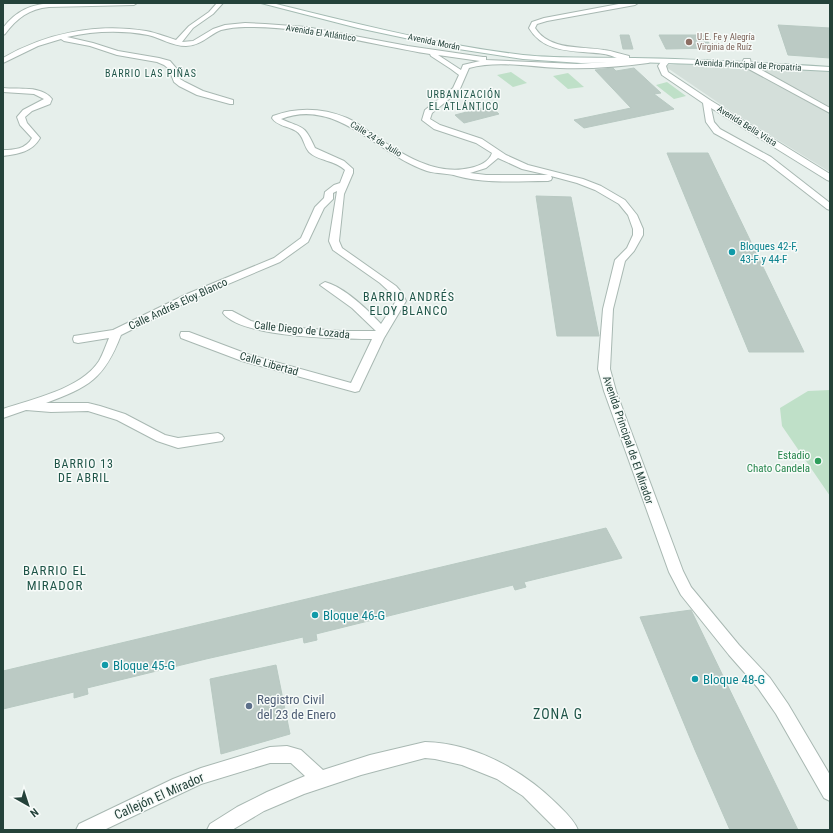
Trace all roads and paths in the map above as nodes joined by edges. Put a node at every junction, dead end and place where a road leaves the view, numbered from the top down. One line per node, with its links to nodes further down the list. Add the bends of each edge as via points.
1 (134, 3): 5 (street, via 37,6 20,13)
2 (220, 3): 7 (street, via 191,27)
3 (264, 3): 12 (street, Avenida Morán, via 358,26 485,52 556,60)
4 (635, 3): 13 (street, via 546,19 534,23 532,28 542,39 564,48 605,52)
5 (3, 33)
6 (58, 38): 7 (street, Avenida El Atlántico, via 91,32 131,32 151,34); 17 (street, Avenida El Atlántico, via 47,40); 23 (street, via 91,44 117,53 159,60 172,68 177,80 182,84 200,93)
7 (178, 42): 8 (street, Avenida El Atlántico, via 194,43 226,27 271,26 323,32)
8 (421, 50): 15 (street, Avenida El Atlántico); 21 (street, via 444,60)
9 (678, 55): 10 (street); 11 (street, Avenida Morán); 13 (street, Avenida Morán, via 645,56)
10 (648, 60): 12 (street, Avenida Morán); 13 (street, Avenida El Atlántico); 14 (street, Avenida Morán)
11 (729, 60): 14 (street, via 683,58); 16 (street, Avenida Principal de Propatria)
12 (608, 61): 13 (street, Avenida Morán)
13 (625, 61): 15 (street, Avenida El Atlántico, via 564,67); 20 (street, Avenida Bella Vista)
14 (666, 61): 16 (street, Avenida Principal de Propatria); 20 (street, via 662,66)
15 (513, 63): 21 (street, Avenida Principal de El Mirador, via 473,64 466,67)
16 (747, 63): 18 (street, Avenida Principal de Propatria); 19 (street, Avenida Principal de Propatria); 25 (street)
17 (4, 64)
18 (830, 66)
19 (830, 69)
20 (665, 73): 24 (street, Avenida Bella Vista)
21 (463, 75): 28 (street, Avenida Principal de El Mirador, via 453,92 428,112 426,120 437,127 479,141)
22 (3, 90): 29 (street, via 39,93 48,99 47,102 32,107 21,117 24,126 35,136 34,143 22,151)
23 (230, 102)
24 (707, 102): 26 (street); 27 (street, Avenida Bella Vista)
25 (830, 111)
26 (711, 125): 27 (street, via 723,118); 34 (street, via 727,137 768,159)
27 (746, 125): 31 (street, Avenida Bella Vista)
28 (496, 152): 30 (street, Calle 24 de Julio, via 494,158 486,165); 32 (street, Avenida Principal de El Mirador, via 525,167)
29 (3, 153)
30 (452, 173): 32 (street, Calle 24 de Julio, via 486,178); 33 (street, Calle 24 de Julio, via 416,163 350,122 339,118 297,112 276,118 305,135 313,151 349,169)
31 (830, 178)
32 (571, 179): 46 (street, Avenida Principal de El Mirador, via 616,197 627,207 638,228 636,241 620,260 608,308 604,370 669,556 686,591 764,683 782,709)
33 (343, 185): 37 (street, Calle Andrés Eloy Blanco, via 329,192 328,199 320,207 305,240 286,255 266,266 191,296); 38 (street, Calle 24 de Julio, via 334,235 335,245 338,250 370,271 401,297 399,307)
34 (830, 207)
35 (325, 285): 38 (street, via 351,300 367,314)
36 (228, 313): 38 (street, Calle Diego de Lozada, via 248,324 263,328 341,335)
37 (116, 333): 40 (street); 42 (street, Calle Andrés Eloy Blanco, via 107,355 93,374 57,395)
38 (381, 333): 41 (street, Calle 24 de Julio)
39 (185, 335): 41 (street, Calle Libertad, via 246,358)
40 (78, 339)
41 (355, 388)
42 (23, 406): 43 (street, Calle Andrés Eloy Blanco); 44 (street, via 88,407 121,417 161,438 178,443)
43 (3, 414)
44 (218, 438)
45 (320, 779): 47 (street, Callejón El Mirador, via 295,756 270,755 201,776); 48 (street, via 262,804); 49 (street, via 424,750 443,752 482,763 522,784)
46 (830, 792)
47 (85, 830)
48 (216, 830)
49 (569, 830)

